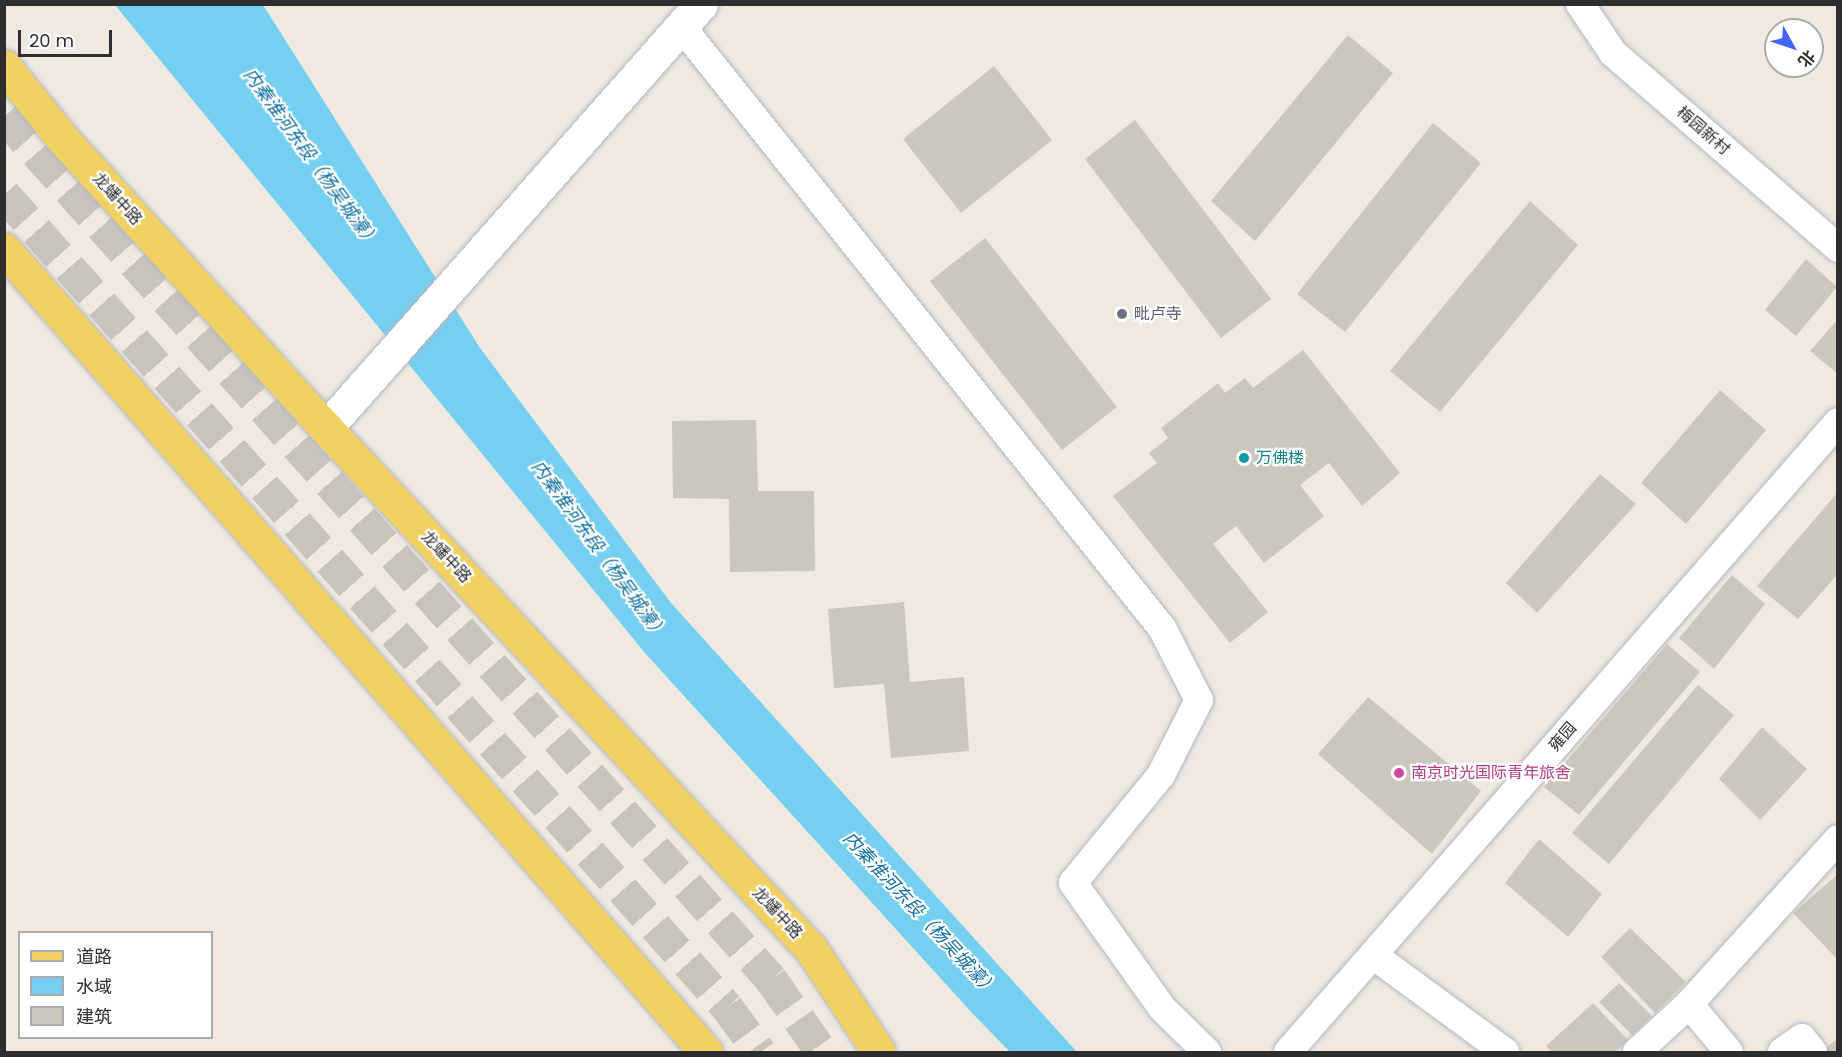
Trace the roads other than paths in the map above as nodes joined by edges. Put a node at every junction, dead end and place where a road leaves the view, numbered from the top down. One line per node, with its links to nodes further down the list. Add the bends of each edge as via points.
1 (1580, 4): 6 (street, 梅园新村, via 1613,53)
2 (691, 15): 9 (street, via 478,261); 15 (street, via 1167,638 1199,700 1161,775 1073,883 1162,1008)
3 (4, 66): 5 (main road, 龙蟠中路)
4 (4, 99): 5 (main road, via 10,99)
5 (61, 137): 9 (main road, 龙蟠中路)
6 (1838, 248)
7 (4, 249): 13 (main road)
8 (1838, 422): 11 (street, 雍园)
9 (326, 428): 14 (main road, 龙蟠中路, via 811,949)
10 (1838, 839): 12 (street)
11 (1373, 955): 16 (street, 雍园); 17 (street)
12 (1689, 1004): 18 (street); 19 (street)
13 (706, 1053)
14 (879, 1053)
15 (1207, 1053)
16 (1288, 1053)
17 (1505, 1053)
18 (1637, 1053)
19 (1729, 1053)
20 (1782, 1053): 21 (street, via 1802,1038)
21 (1814, 1053)

